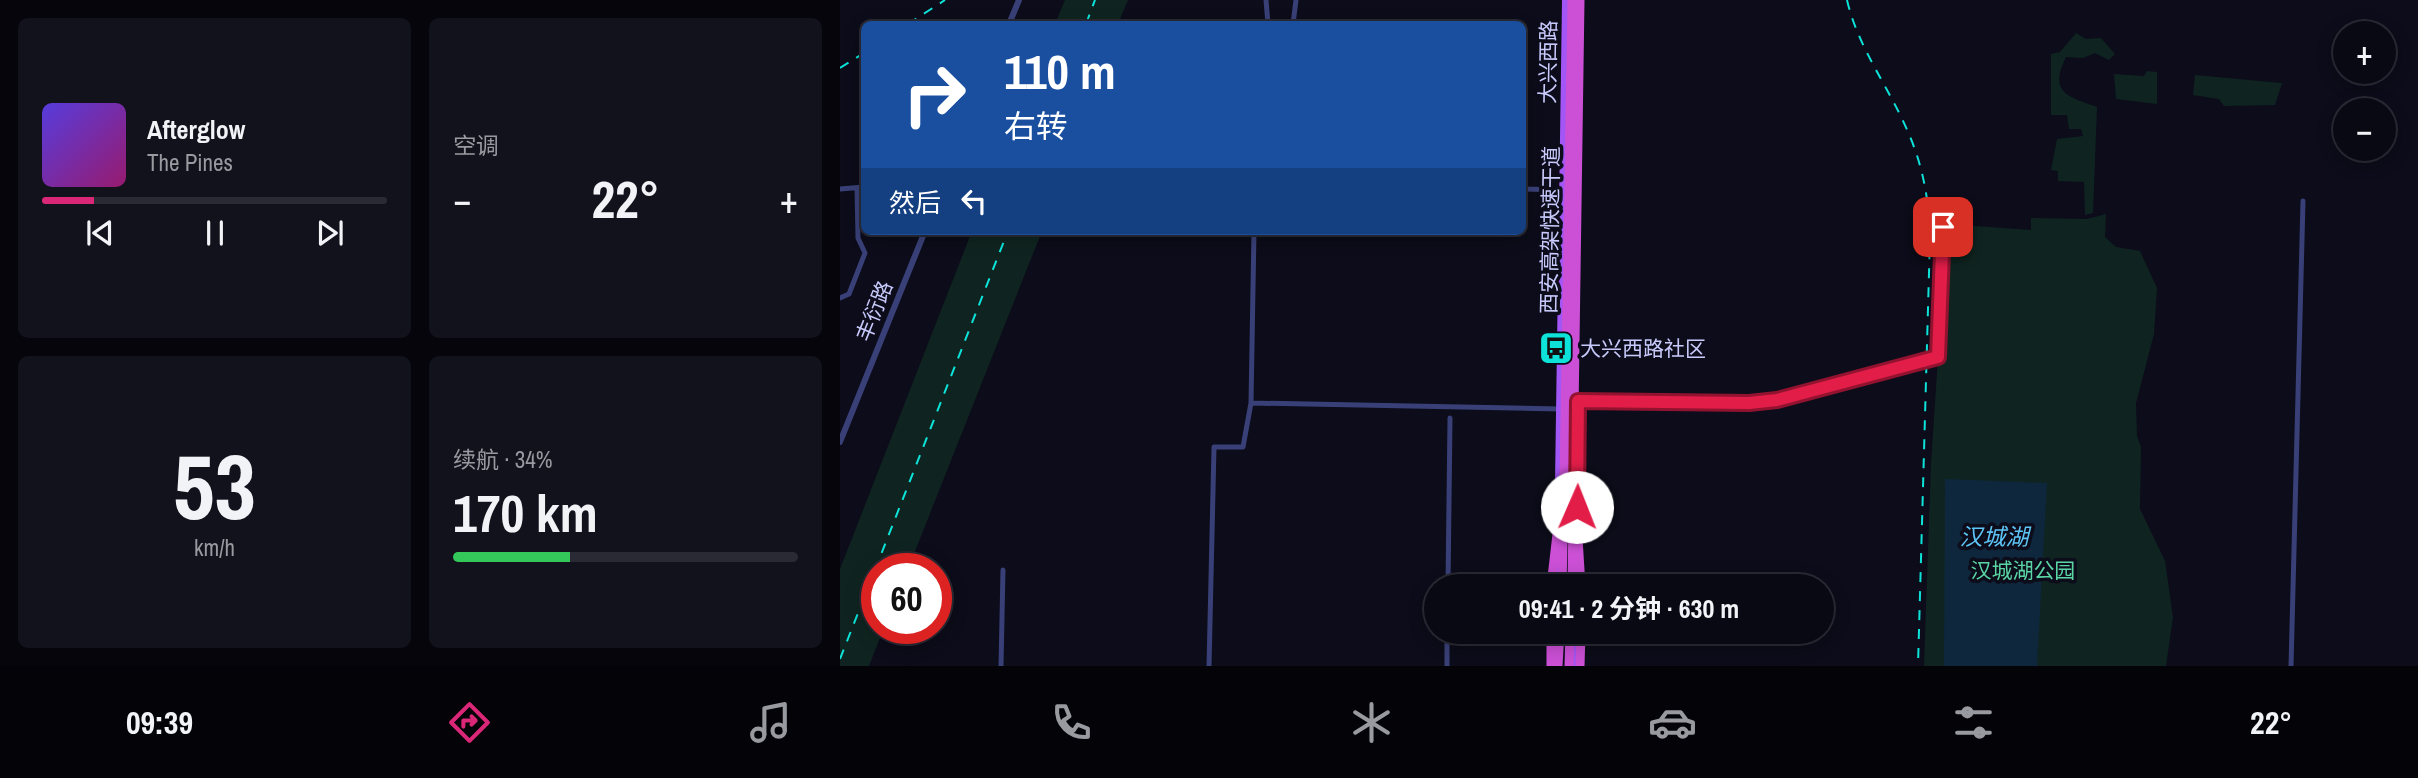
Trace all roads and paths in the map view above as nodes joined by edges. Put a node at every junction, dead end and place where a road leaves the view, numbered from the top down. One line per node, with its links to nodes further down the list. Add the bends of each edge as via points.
1 (1019, 0): 7 (street)
2 (1266, 0): 8 (street)
3 (1296, 0): 9 (street)
4 (1566, 0): 14 (main road, 大兴西路)
5 (1572, 0): 25 (highway, 西安高架快速干道)
6 (1582, 0): 20 (main road, 大兴西路); 25 (highway, 西安高架快速干道)
7 (1010, 21)
8 (1268, 21)
9 (1293, 21)
10 (861, 187): 11 (street)
11 (857, 188): 12 (street); 19 (street, via 858,239 865,253 849,294)
12 (840, 189)
13 (1526, 189): 14 (street)
14 (1563, 190): 22 (main road, 大兴西路)
15 (2303, 201): 47 (street)
16 (1943, 227): 20 (street, via 1940,349 1932,360 1777,400)
17 (923, 235): 24 (street, 丰衍路)
18 (1254, 235): 21 (street)
19 (840, 298)
20 (1578, 401): 32 (main road, 大兴西路)
21 (1251, 403): 22 (street); 41 (street, via 1243,447 1214,447)
22 (1560, 410): 29 (main road, 大兴西路)
23 (1450, 418): 27 (street)
24 (840, 442)
25 (1569, 474): 28 (highway, bridge); 30 (highway, 西安高架快速干道, bridge); 31 (highway, 西安高架快速干道, bridge); 33 (highway, bridge)
26 (1003, 570): 40 (street)
27 (1448, 574)
28 (1553, 574)
29 (1560, 574)
30 (1561, 574)
31 (1573, 574)
32 (1574, 574)
33 (1580, 574)
34 (1447, 644): 42 (street)
35 (1552, 644): 43 (highway)
36 (1557, 644): 43 (highway)
37 (1571, 644): 44 (highway)
38 (1573, 644): 45 (main road)
39 (1581, 644): 46 (highway)
40 (1001, 666)
41 (1209, 666)
42 (1447, 666)
43 (1555, 666)
44 (1569, 666)
45 (1575, 666)
46 (1580, 666)
47 (2291, 666)

